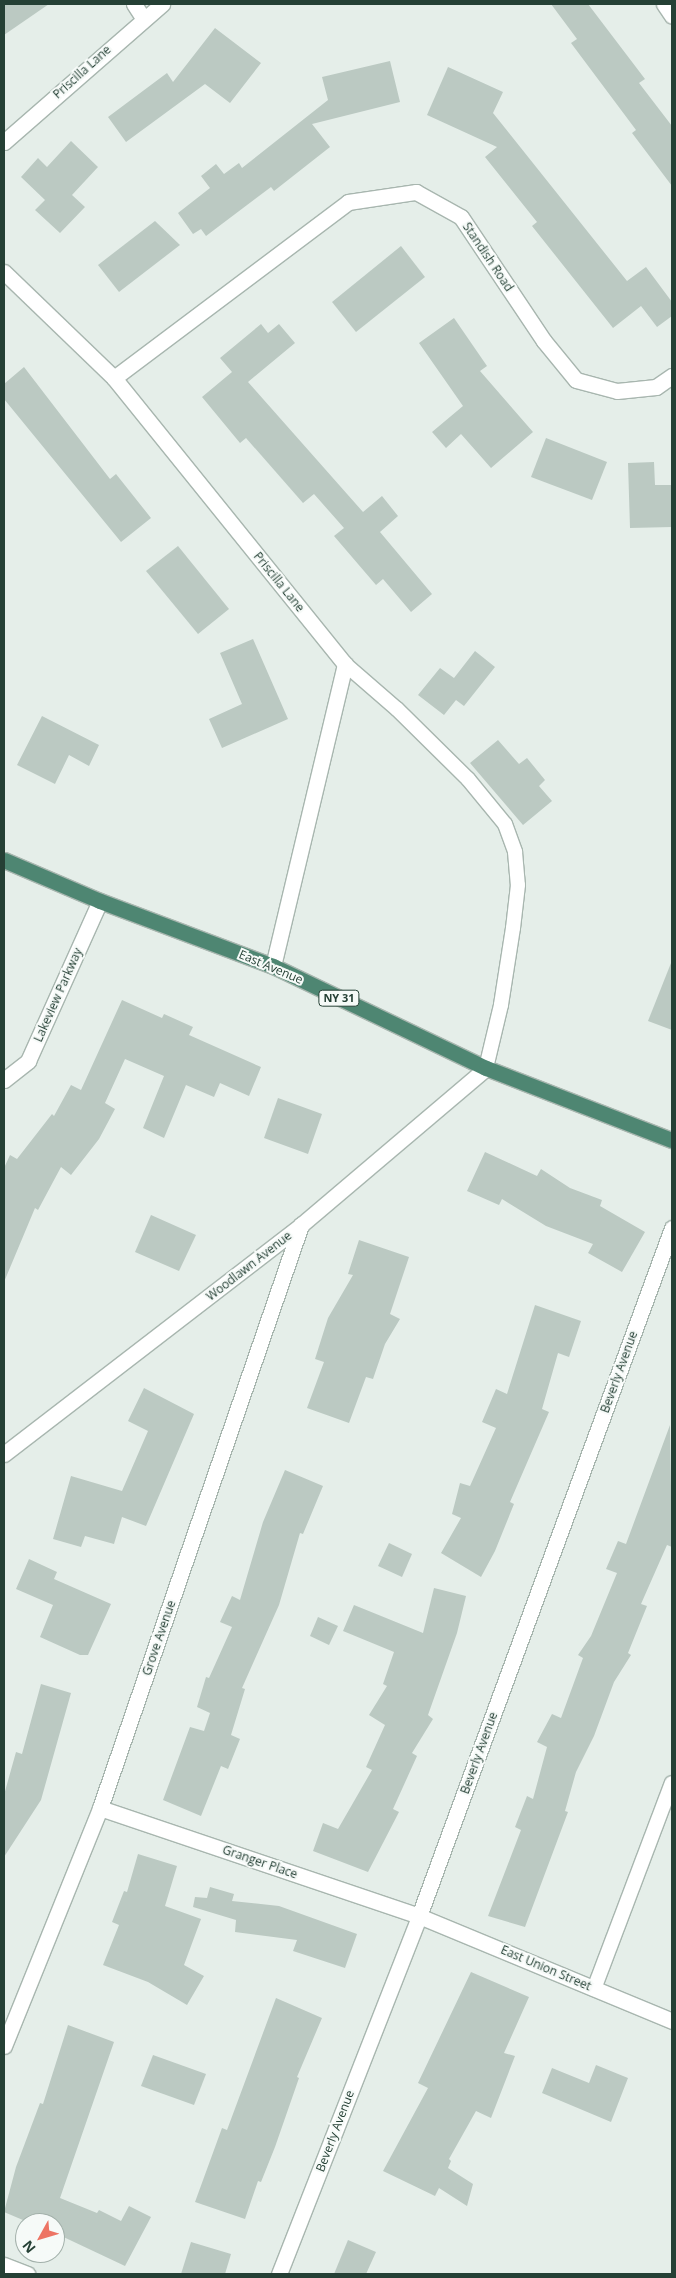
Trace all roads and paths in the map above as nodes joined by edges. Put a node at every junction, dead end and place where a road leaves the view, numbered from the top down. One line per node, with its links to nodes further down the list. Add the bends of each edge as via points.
1 (134, 4): 5 (street)
2 (162, 4): 5 (street, Priscilla Lane)
3 (664, 4): 4 (street)
4 (672, 16)
5 (143, 18): 6 (street, Priscilla Lane)
6 (4, 142)
7 (4, 272): 9 (street, Priscilla Lane)
8 (672, 376): 9 (street, Standish Road, via 656,387 617,391 576,380 544,341 462,217 416,192 348,202)
9 (114, 378): 10 (street, Priscilla Lane)
10 (345, 664): 13 (street); 14 (lane, via 397,708 468,779 504,824 515,852 518,885 513,928 501,1005)
11 (4, 860): 12 (highway, East Avenue / NY 31)
12 (100, 901): 13 (highway, East Avenue / NY 31); 15 (street, Lakeview Parkway, via 28,1061)
13 (274, 966): 14 (highway, East Avenue / NY 31)
14 (486, 1068): 16 (highway, East Avenue / NY 31); 17 (street, Woodlawn Avenue)
15 (4, 1080)
16 (672, 1140)
17 (301, 1225): 19 (street, Woodlawn Avenue); 21 (street, Grove Avenue)
18 (672, 1228): 22 (street, Beverly Avenue)
19 (4, 1454)
20 (671, 1792): 23 (lane)
21 (100, 1808): 22 (street, Granger Place); 25 (street, Grove Avenue)
22 (420, 1916): 23 (street, East Union Street); 28 (street, Beverly Avenue)
23 (594, 1989): 24 (street, East Union Street)
24 (672, 2021)
25 (4, 2046)
26 (4, 2265): 27 (street)
27 (27, 2274)
28 (279, 2274)

